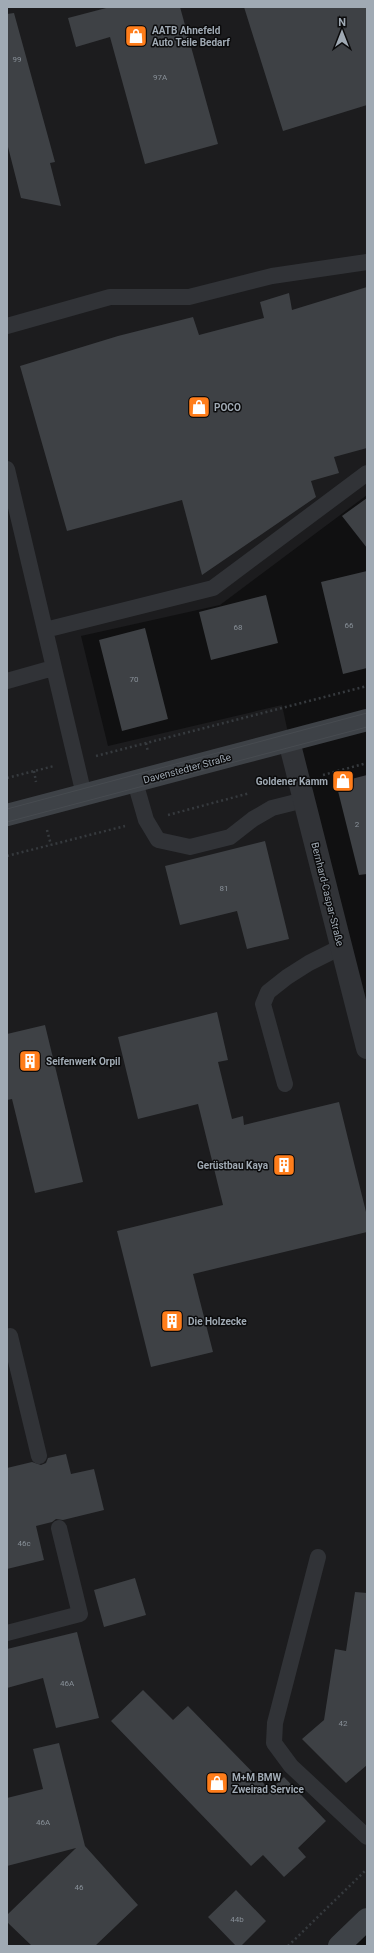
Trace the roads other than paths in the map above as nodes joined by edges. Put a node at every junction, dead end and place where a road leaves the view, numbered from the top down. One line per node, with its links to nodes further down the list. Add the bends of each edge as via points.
1 (367, 262): 2 (lane, via 272,276 189,297 110,297)
2 (7, 326)
3 (7, 469): 5 (lane)
4 (367, 472): 5 (lane, via 213,588 164,596)
5 (45, 630): 6 (lane)
6 (53, 668): 7 (lane); 12 (lane)
7 (7, 681)
8 (367, 720): 9 (street, Davenstedter Straße)
9 (289, 741): 10 (street, Davenstedter Straße); 11 (street, Bernhard-Caspar-Straße)
10 (135, 782): 11 (lane, via 146,820 158,840 190,847 230,837 253,819); 12 (street, Davenstedter Straße)
11 (302, 790): 14 (street, Bernhard-Caspar-Straße)
12 (84, 795): 13 (street, Davenstedter Straße)
13 (7, 815)
14 (342, 947): 15 (street, Bernhard-Caspar-Straße); 16 (lane, via 309,963 268,992 263,1004)
15 (367, 1048)
16 (285, 1084)
17 (7, 1337): 18 (lane, via 10,1336)
18 (40, 1456)
19 (59, 1528): 21 (lane, via 80,1614)
20 (318, 1557): 22 (lane, via 275,1723 274,1743 292,1766)
21 (7, 1633)
22 (367, 1837)
23 (367, 1919): 24 (street)
24 (339, 1946)

